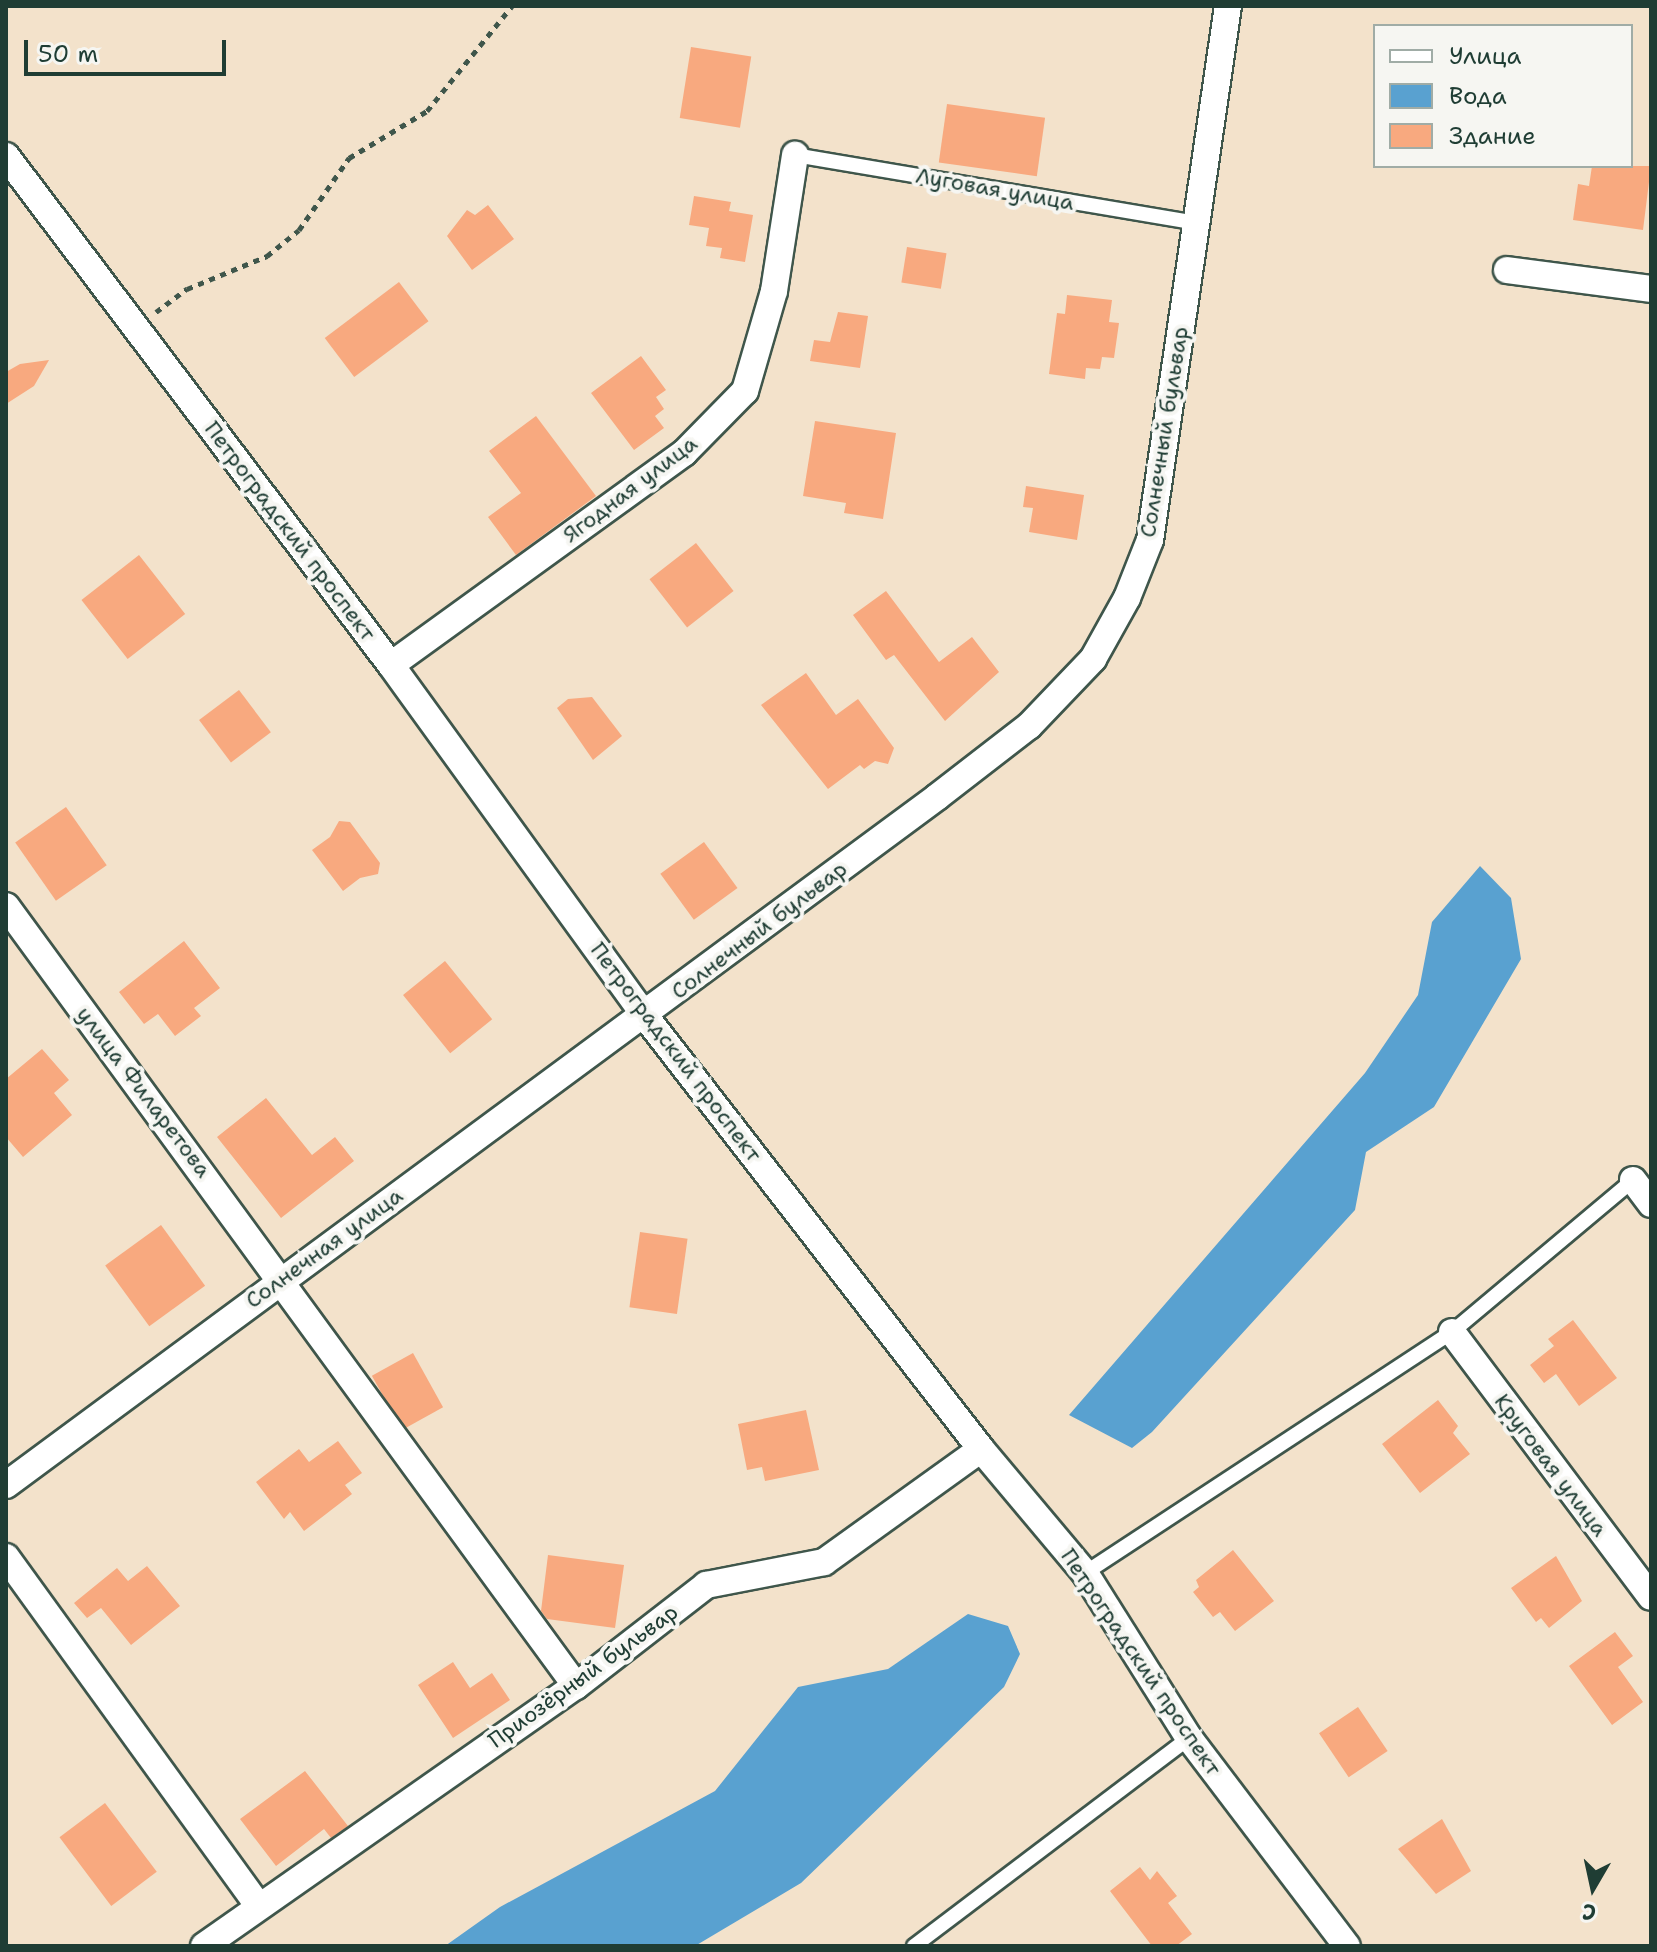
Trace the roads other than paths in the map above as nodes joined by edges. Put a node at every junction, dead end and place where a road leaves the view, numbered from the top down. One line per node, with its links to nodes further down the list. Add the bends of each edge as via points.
1 (1228, 6): 4 (street, Солнечный бульвар)
2 (795, 155): 4 (lane, Луговая улица); 7 (street, Ягодная улица, via 774,291 745,391 684,453)
3 (6, 156): 7 (street, Петроградский проспект)
4 (1195, 223): 9 (street, Солнечный бульвар, via 1150,540 1127,598 1093,659 1029,726)
5 (1507, 270): 6 (street)
6 (1651, 289)
7 (391, 665): 9 (street, Петроградский проспект)
8 (6, 906): 12 (street, улица Филаретова)
9 (645, 1016): 12 (street, Солнечная улица); 14 (street, Петроградский проспект)
10 (1633, 1180): 11 (street); 13 (lane)
11 (1651, 1204)
12 (282, 1278): 15 (street, Солнечная улица); 19 (street, улица Филаретова)
13 (1452, 1332): 17 (lane); 18 (street, Круговая улица)
14 (981, 1449): 17 (street, Петроградский проспект); 19 (street, Приозёрный бульвар, via 824,1562 706,1585)
15 (6, 1485)
16 (6, 1557): 21 (street)
17 (1085, 1573): 20 (street, Петроградский проспект)
18 (1651, 1597)
19 (576, 1686): 21 (street, Приозёрный бульвар)
20 (1189, 1738): 23 (lane); 24 (street, Петроградский проспект)
21 (258, 1905): 22 (street, Приозёрный бульвар)
22 (204, 1946)
23 (914, 1946)
24 (1347, 1946)

